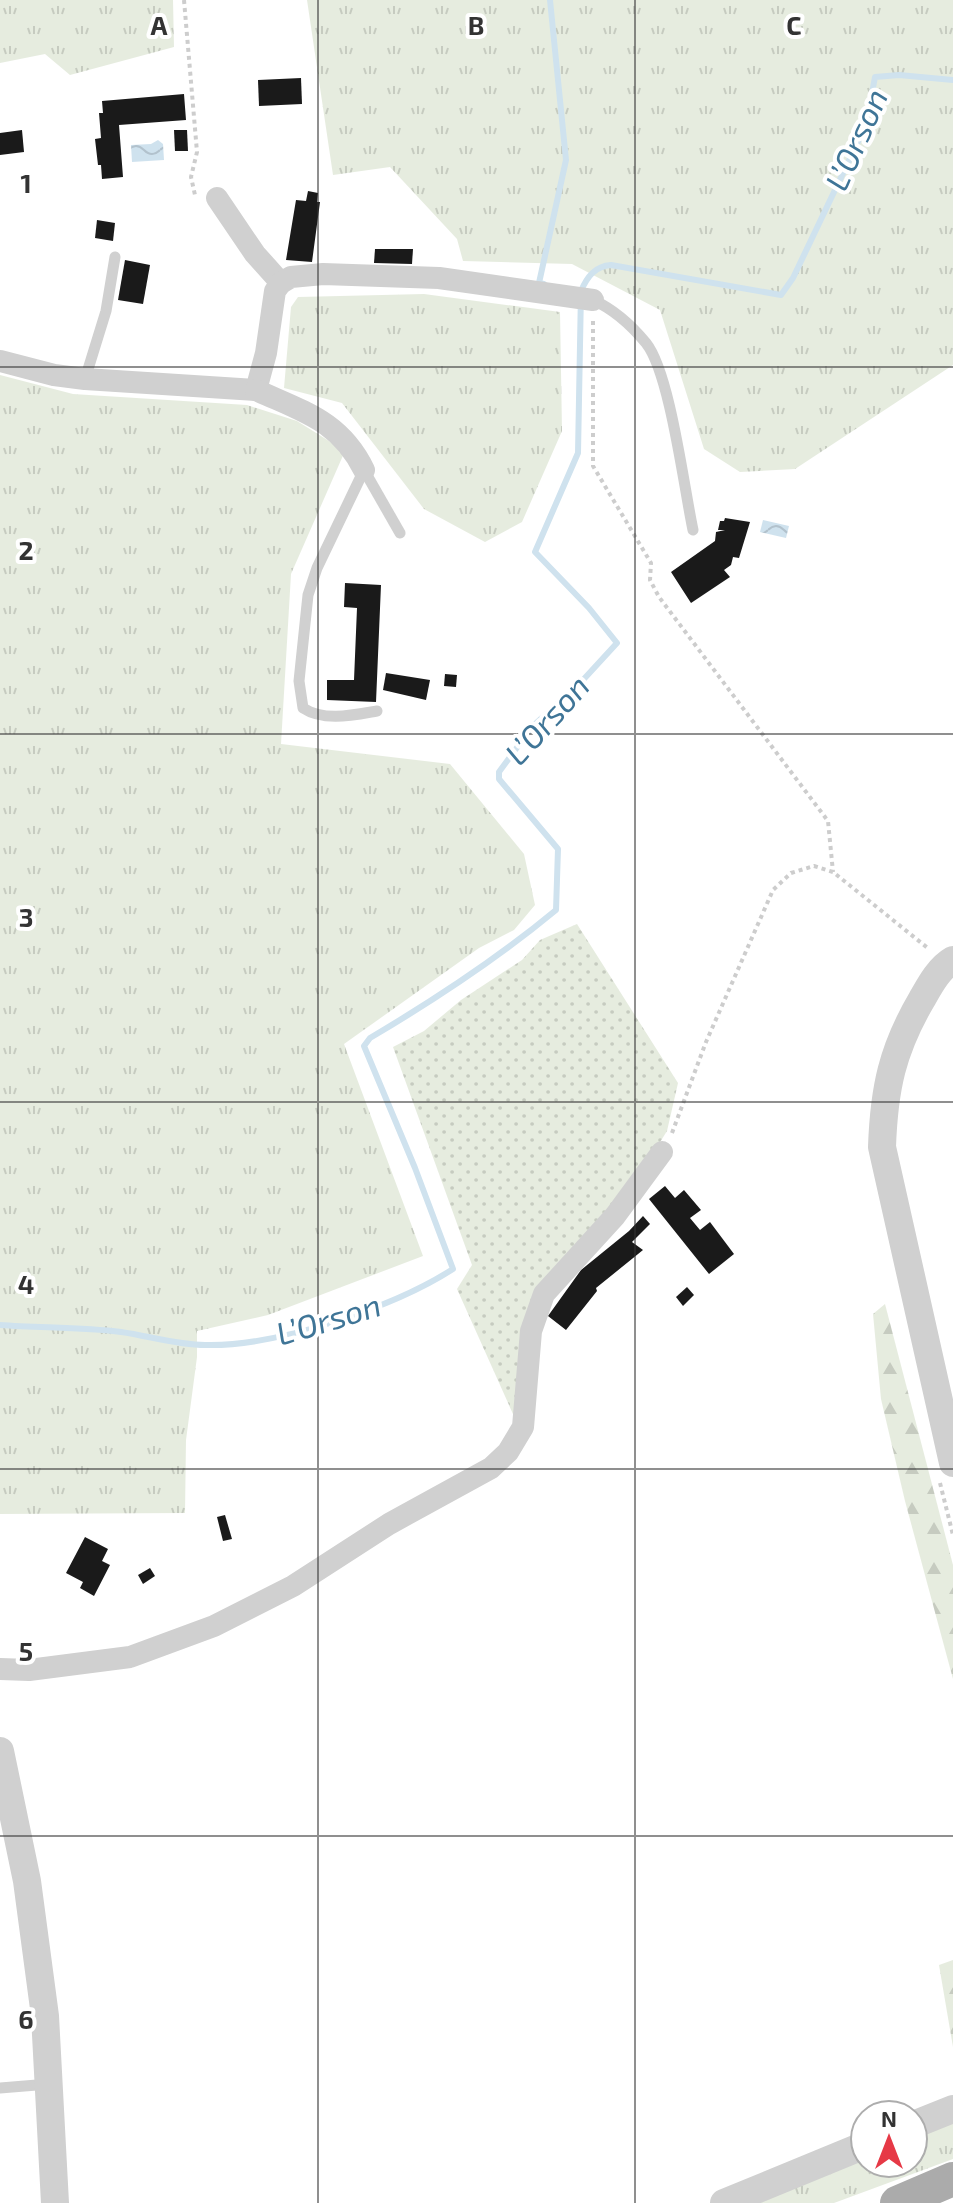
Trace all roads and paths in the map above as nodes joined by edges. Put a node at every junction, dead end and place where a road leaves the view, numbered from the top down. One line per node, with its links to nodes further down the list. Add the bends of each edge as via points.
1 (184, 0): 2 (path, via 197,152 191,177)
2 (195, 195)
3 (217, 198): 5 (street)
4 (115, 257): 8 (lane, via 106,311)
5 (281, 283): 6 (street, via 304,275 439,278); 9 (street, via 272,303)
6 (593, 300): 11 (lane, via 609,307 648,345 664,383); 14 (path, via 593,466 651,563 650,580 659,597 828,821)
7 (0, 361): 8 (street)
8 (85, 379): 9 (street)
9 (256, 390): 10 (street, via 339,433)
10 (364, 470): 12 (lane); 13 (lane, via 308,595 299,681 303,708 310,713)
11 (693, 530)
12 (400, 533)
13 (377, 711)
14 (833, 872): 15 (path); 17 (path, via 814,866 791,873 773,890)
15 (925, 946)
16 (953, 960): 18 (street, via 927,991 893,1059 882,1147)
17 (662, 1152): 19 (street, via 615,1216 544,1294 531,1331 523,1427 491,1468 389,1524 293,1586 214,1626 130,1657)
18 (953, 1463)
19 (0, 1669)
20 (0, 1751): 21 (street, via 27,1881)
21 (50, 2084): 22 (lane); 27 (street)
22 (0, 2088)
23 (953, 2109): 24 (street)
24 (929, 2119)
25 (849, 2152): 28 (street)
26 (953, 2179): 29 (main road)
27 (55, 2203)
28 (724, 2203)
29 (897, 2203)

